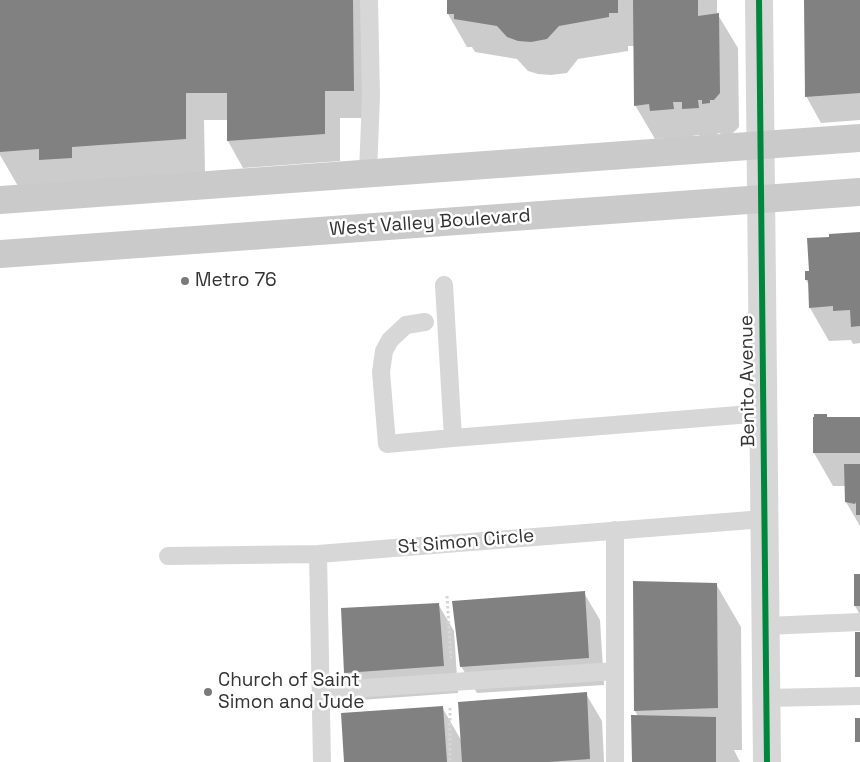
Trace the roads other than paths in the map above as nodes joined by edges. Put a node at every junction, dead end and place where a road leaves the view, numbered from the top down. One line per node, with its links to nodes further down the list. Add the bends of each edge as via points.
1 (369, 0): 5 (lane, via 371,96)
2 (760, 0): 4 (street, Benito Avenue)
3 (860, 138): 4 (main road)
4 (761, 145): 5 (main road); 7 (street, Benito Avenue)
5 (368, 173): 8 (main road)
6 (860, 192): 7 (main road, West Valley Boulevard)
7 (761, 199): 9 (main road, West Valley Boulevard); 12 (street, Benito Avenue)
8 (0, 200)
9 (0, 254)
10 (444, 285): 13 (lane)
11 (425, 322): 13 (lane, via 406,325 390,340 384,351 381,372 387,444)
12 (764, 413): 13 (lane); 14 (street, Benito Avenue)
13 (453, 438)
14 (764, 519): 15 (lane, St Simon Circle); 19 (street, Benito Avenue)
15 (615, 530): 16 (lane, St Simon Circle); 20 (lane)
16 (318, 554): 17 (lane, St Simon Circle); 21 (lane)
17 (168, 556)
18 (860, 622): 19 (lane)
19 (766, 626): 23 (street, Benito Avenue)
20 (615, 671): 21 (lane); 25 (lane)
21 (322, 691): 24 (lane)
22 (860, 696): 23 (lane)
23 (766, 698): 26 (street, Benito Avenue)
24 (322, 762)
25 (615, 762)
26 (767, 762)

